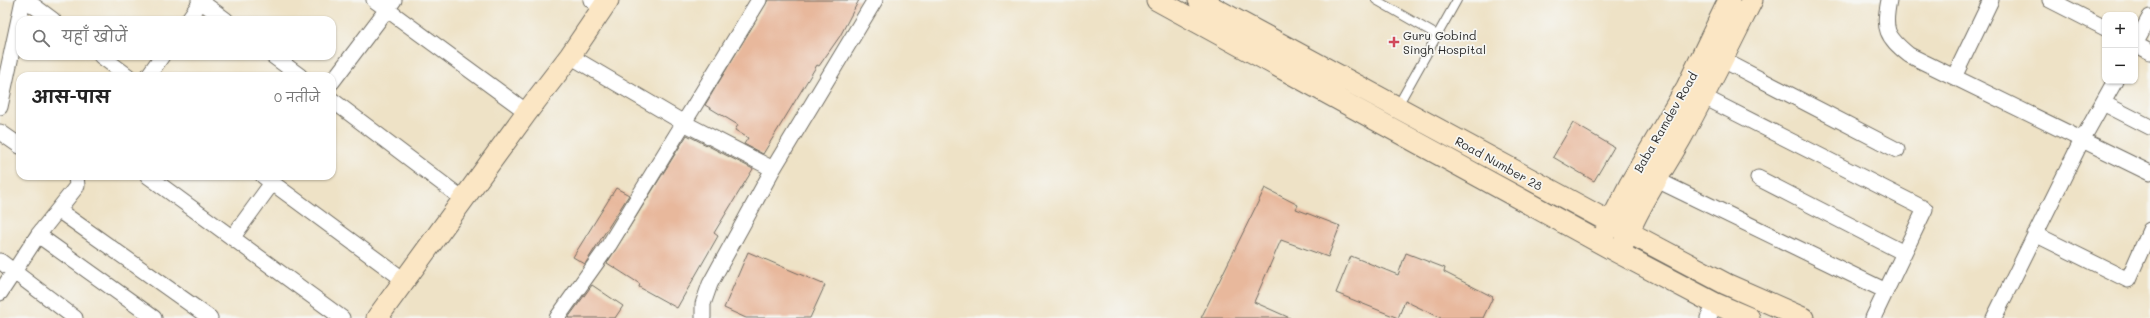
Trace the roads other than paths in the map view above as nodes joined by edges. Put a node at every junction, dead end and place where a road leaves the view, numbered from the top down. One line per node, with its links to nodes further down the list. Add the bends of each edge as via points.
1 (24, 0): 18 (street); 19 (street)
2 (201, 0): 20 (street); 21 (street)
3 (374, 0): 17 (street)
4 (759, 0): 46 (street)
5 (875, 0): 52 (street)
6 (1158, 0): 68 (street, Road Number 28)
7 (1199, 0): 43 (street, Road Number 28)
8 (1376, 0): 24 (lane)
9 (1457, 0): 24 (lane)
10 (1729, 0): 62 (street, Baba Ramdev Road, via 1687,87)
11 (1752, 0): 33 (street)
12 (1888, 0): 37 (street, via 1886,23 1890,40 1908,55)
13 (1991, 0): 37 (street)
14 (2050, 0): 16 (street)
15 (601, 3): 29 (street)
16 (2069, 4): 23 (street)
17 (391, 5): 38 (street); 45 (street)
18 (20, 16)
19 (47, 16)
20 (191, 16)
21 (221, 16)
22 (2150, 17): 26 (street)
23 (2102, 26)
24 (1437, 35): 43 (lane)
25 (16, 36): 44 (street)
26 (2138, 39)
27 (2138, 46): 28 (street)
28 (2150, 52)
29 (570, 56): 45 (street); 46 (street)
30 (106, 60): 34 (street)
31 (159, 60): 35 (street)
32 (278, 60): 36 (street)
33 (1722, 60): 40 (street); 51 (street)
34 (123, 72)
35 (151, 72)
36 (295, 72)
37 (1954, 76): 49 (street)
38 (336, 77)
39 (2113, 84): 42 (street)
40 (1704, 97): 58 (street); 70 (street, via 1924,209)
41 (336, 103): 60 (street)
42 (2103, 103): 47 (street); 49 (street)
43 (1397, 107): 62 (street, Road Number 28)
44 (0, 108)
45 (527, 112): 60 (street)
46 (684, 123): 52 (street); 82 (street, via 609,245)
47 (2150, 127)
48 (0, 132): 50 (street)
49 (2082, 140): 53 (street); 65 (street)
50 (16, 143)
51 (1898, 150)
52 (773, 169): 83 (street, via 710,284 703,304)
53 (2150, 174)
54 (1758, 178): 70 (street)
55 (153, 180): 67 (street)
56 (267, 180): 67 (street)
57 (269, 180): 73 (street)
58 (1657, 180): 64 (street, via 1639,208); 74 (street)
59 (77, 181): 61 (street)
60 (463, 199): 73 (street)
61 (58, 210): 66 (street); 79 (street)
62 (1609, 222): 64 (street, Road Number 28); 68 (street, Baba Ramdev Road)
63 (2150, 230): 65 (street, via 2128,280)
64 (1628, 232): 69 (street); 85 (street, Road Number 28, via 1726,284)
65 (2034, 234): 87 (street)
66 (38, 235): 72 (street); 78 (street)
67 (232, 238): 80 (street)
68 (1601, 243): 69 (street, Road Number 28)
69 (1620, 253): 76 (street, Road Number 28)
70 (1904, 253): 74 (street)
71 (0, 261): 72 (street)
72 (15, 272): 75 (street); 77 (street)
73 (404, 280): 81 (street)
74 (1886, 291): 86 (street)
75 (0, 293)
76 (1712, 311): 84 (street, Road Number 28)
77 (75, 318)
78 (154, 318)
79 (210, 318)
80 (342, 318)
81 (377, 318)
82 (557, 318)
83 (703, 318)
84 (1749, 318)
85 (1803, 318)
86 (1873, 318)
87 (1994, 318)

